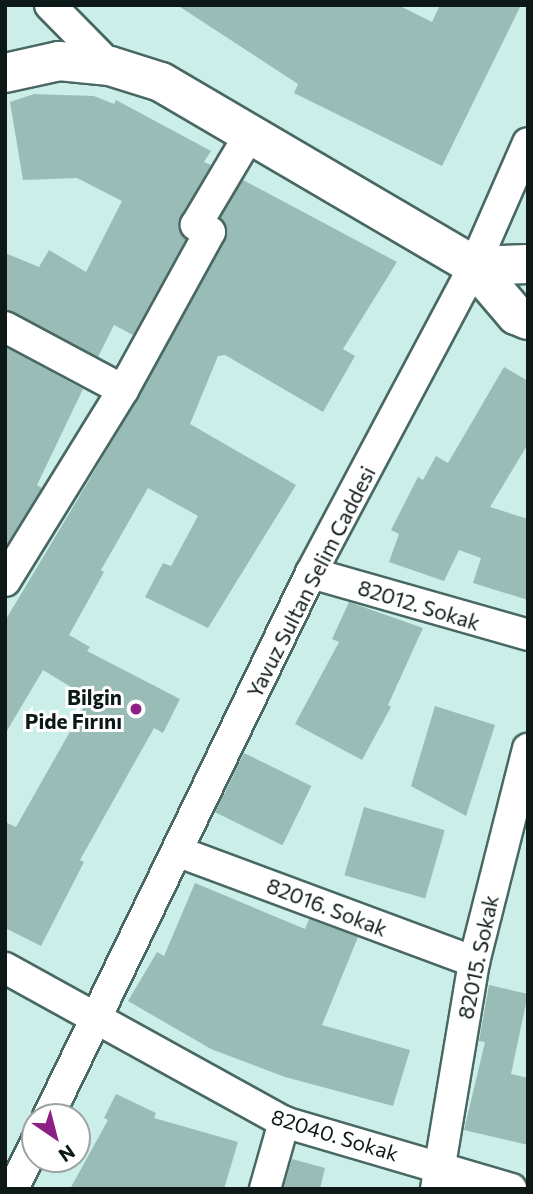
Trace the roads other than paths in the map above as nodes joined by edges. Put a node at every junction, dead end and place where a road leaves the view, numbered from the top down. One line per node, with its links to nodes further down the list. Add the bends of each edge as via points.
1 (50, 5): 2 (street)
2 (110, 66): 3 (main road, via 59,61); 4 (main road, via 161,82)
3 (5, 72)
4 (250, 134): 7 (main road); 10 (street, via 196,225 210,232)
5 (528, 144): 7 (street, Yavuz Sultan Selim Caddesi)
6 (528, 264): 7 (main road)
7 (474, 266): 8 (main road, via 516,315); 11 (street, Yavuz Sultan Selim Caddesi)
8 (528, 320)
9 (5, 327): 10 (street)
10 (123, 390): 12 (street)
11 (311, 573): 13 (street, 82012. Sokak); 15 (street, Yavuz Sultan Selim Caddesi)
12 (5, 581)
13 (528, 635)
14 (528, 749): 16 (street, 82015. Sokak)
15 (179, 852): 16 (street, 82016. Sokak); 18 (street, Yavuz Sultan Selim Caddesi)
16 (474, 962): 22 (street, 82015. Sokak)
17 (5, 968): 18 (street, 82040. Sokak)
18 (94, 1021): 19 (street, Yavuz Sultan Selim Caddesi); 20 (street, 82040. Sokak)
19 (55, 1103)
20 (284, 1122): 22 (street, 82040. Sokak); 24 (street)
21 (21, 1173): 23 (street)
22 (438, 1178): 25 (street, 82040. Sokak)
23 (13, 1189)
24 (265, 1189)
25 (511, 1189)

